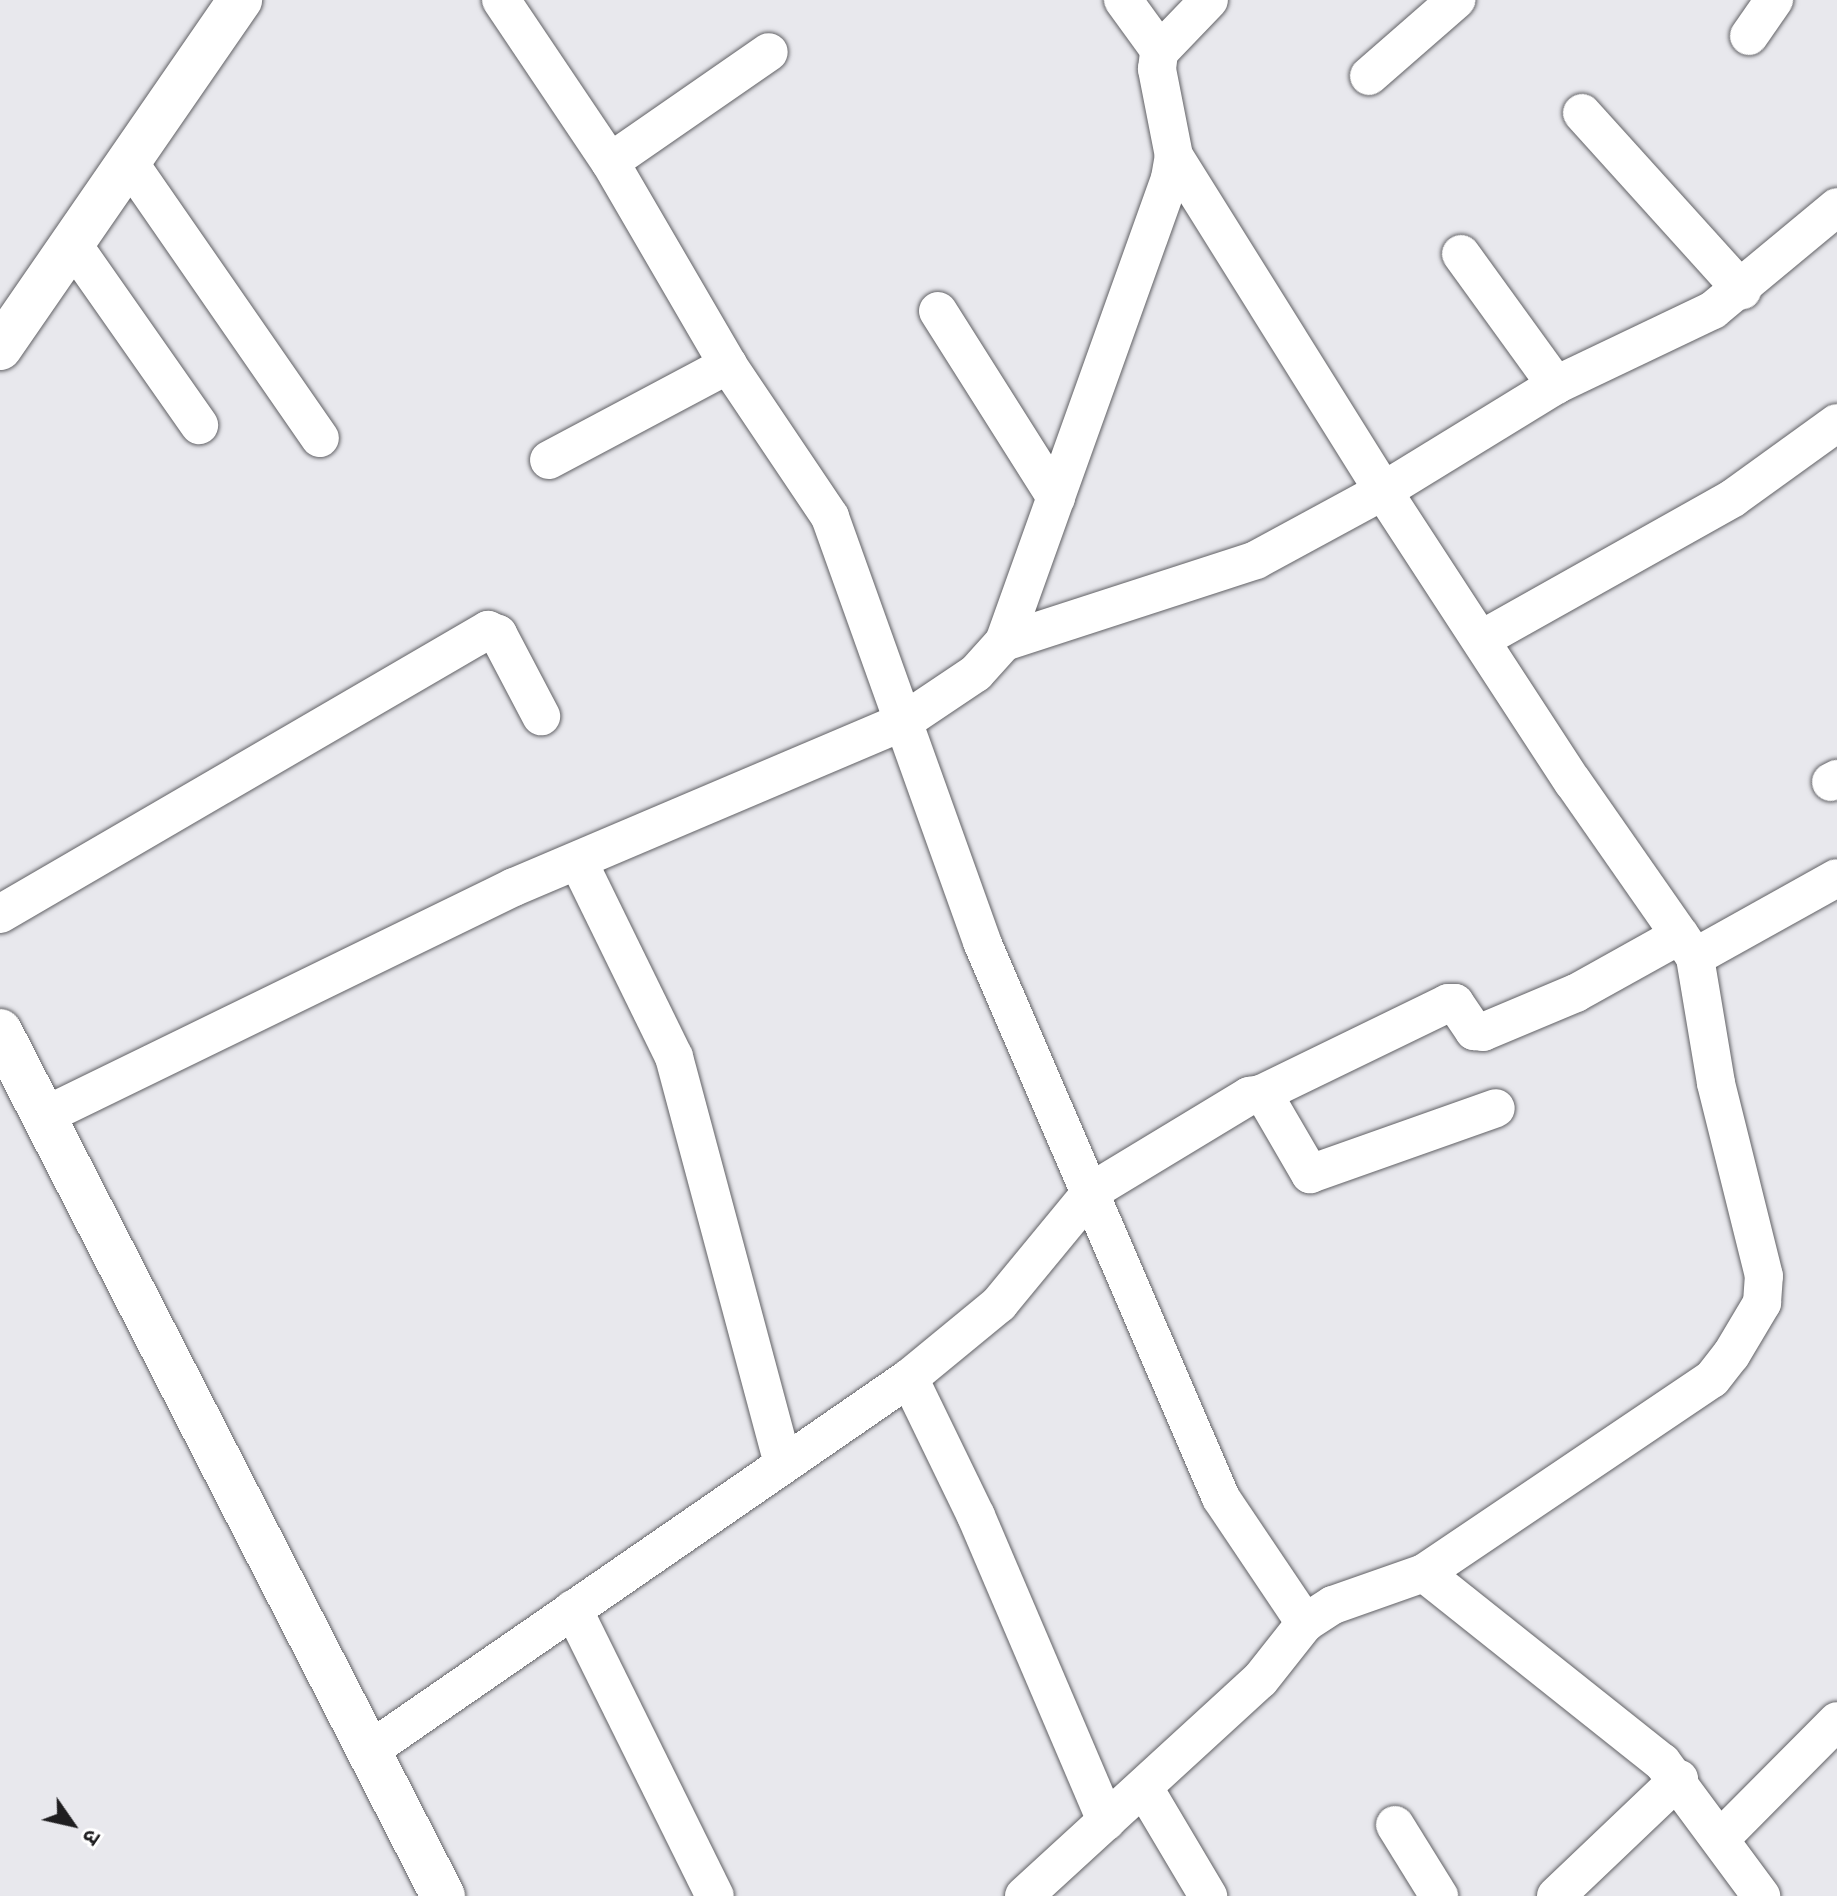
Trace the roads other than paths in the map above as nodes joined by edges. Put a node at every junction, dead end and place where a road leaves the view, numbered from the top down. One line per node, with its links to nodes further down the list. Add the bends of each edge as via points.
1 (240, 0): 13 (street)
2 (501, 0): 14 (street)
3 (1123, 0): 8 (street)
4 (1209, 0): 8 (street)
5 (1456, 0): 10 (street)
6 (1774, 0): 7 (street)
7 (1749, 36)
8 (1160, 51): 12 (street, via 1157,69)
9 (769, 52): 14 (street)
10 (1369, 76)
11 (1582, 113): 18 (street)
12 (1174, 156): 27 (street); 28 (street)
13 (128, 161): 16 (street); 25 (street)
14 (610, 162): 21 (street)
15 (1837, 207): 18 (street)
16 (73, 245): 20 (street); 24 (street)
17 (1461, 254): 22 (street)
18 (1742, 290): 22 (street, via 1683,327)
19 (938, 311): 28 (street)
20 (0, 348)
21 (728, 365): 26 (street); 32 (street, via 830,517)
22 (1556, 385): 27 (street)
23 (1837, 423): 29 (street, via 1733,498)
24 (199, 425)
25 (320, 438)
26 (549, 460)
27 (1383, 491): 29 (street); 30 (street, via 1256,560)
28 (1056, 498): 30 (street)
29 (1482, 639): 36 (street)
30 (1004, 642): 32 (street, via 976,673)
31 (541, 716): 35 (street, via 498,634 488,630)
32 (903, 722): 33 (street); 41 (street, via 982,942)
33 (578, 861): 40 (street, via 514,887); 43 (street, via 674,1057)
34 (1837, 878): 36 (street)
35 (0, 914)
36 (1688, 946): 38 (street, via 1483,1032 1474,1031 1455,1003 1448,1003); 44 (street, via 1764,1276 1762,1303 1747,1335 1712,1379)
37 (0, 1031): 40 (street)
38 (1261, 1094): 39 (street, via 1310,1174); 41 (street, via 1249,1096)
39 (1496, 1108)
40 (44, 1116): 48 (street)
41 (1092, 1191): 42 (street, via 999,1304); 46 (street, via 1221,1498)
42 (909, 1378): 43 (street); 51 (street, via 976,1516)
43 (783, 1463): 45 (street)
44 (1424, 1573): 46 (street, via 1333,1605); 49 (street)
45 (573, 1609): 48 (street); 55 (street)
46 (1305, 1623): 50 (street, via 1260,1680)
47 (1837, 1721): 53 (street)
48 (370, 1750): 54 (street)
49 (1679, 1779): 53 (street); 59 (street)
50 (1144, 1788): 51 (street); 57 (street)
51 (1106, 1821): 56 (street)
52 (1395, 1825): 58 (street)
53 (1722, 1837): 60 (street)
54 (443, 1896)
55 (715, 1896)
56 (1024, 1896)
57 (1208, 1896)
58 (1439, 1896)
59 (1556, 1896)
60 (1761, 1896)

